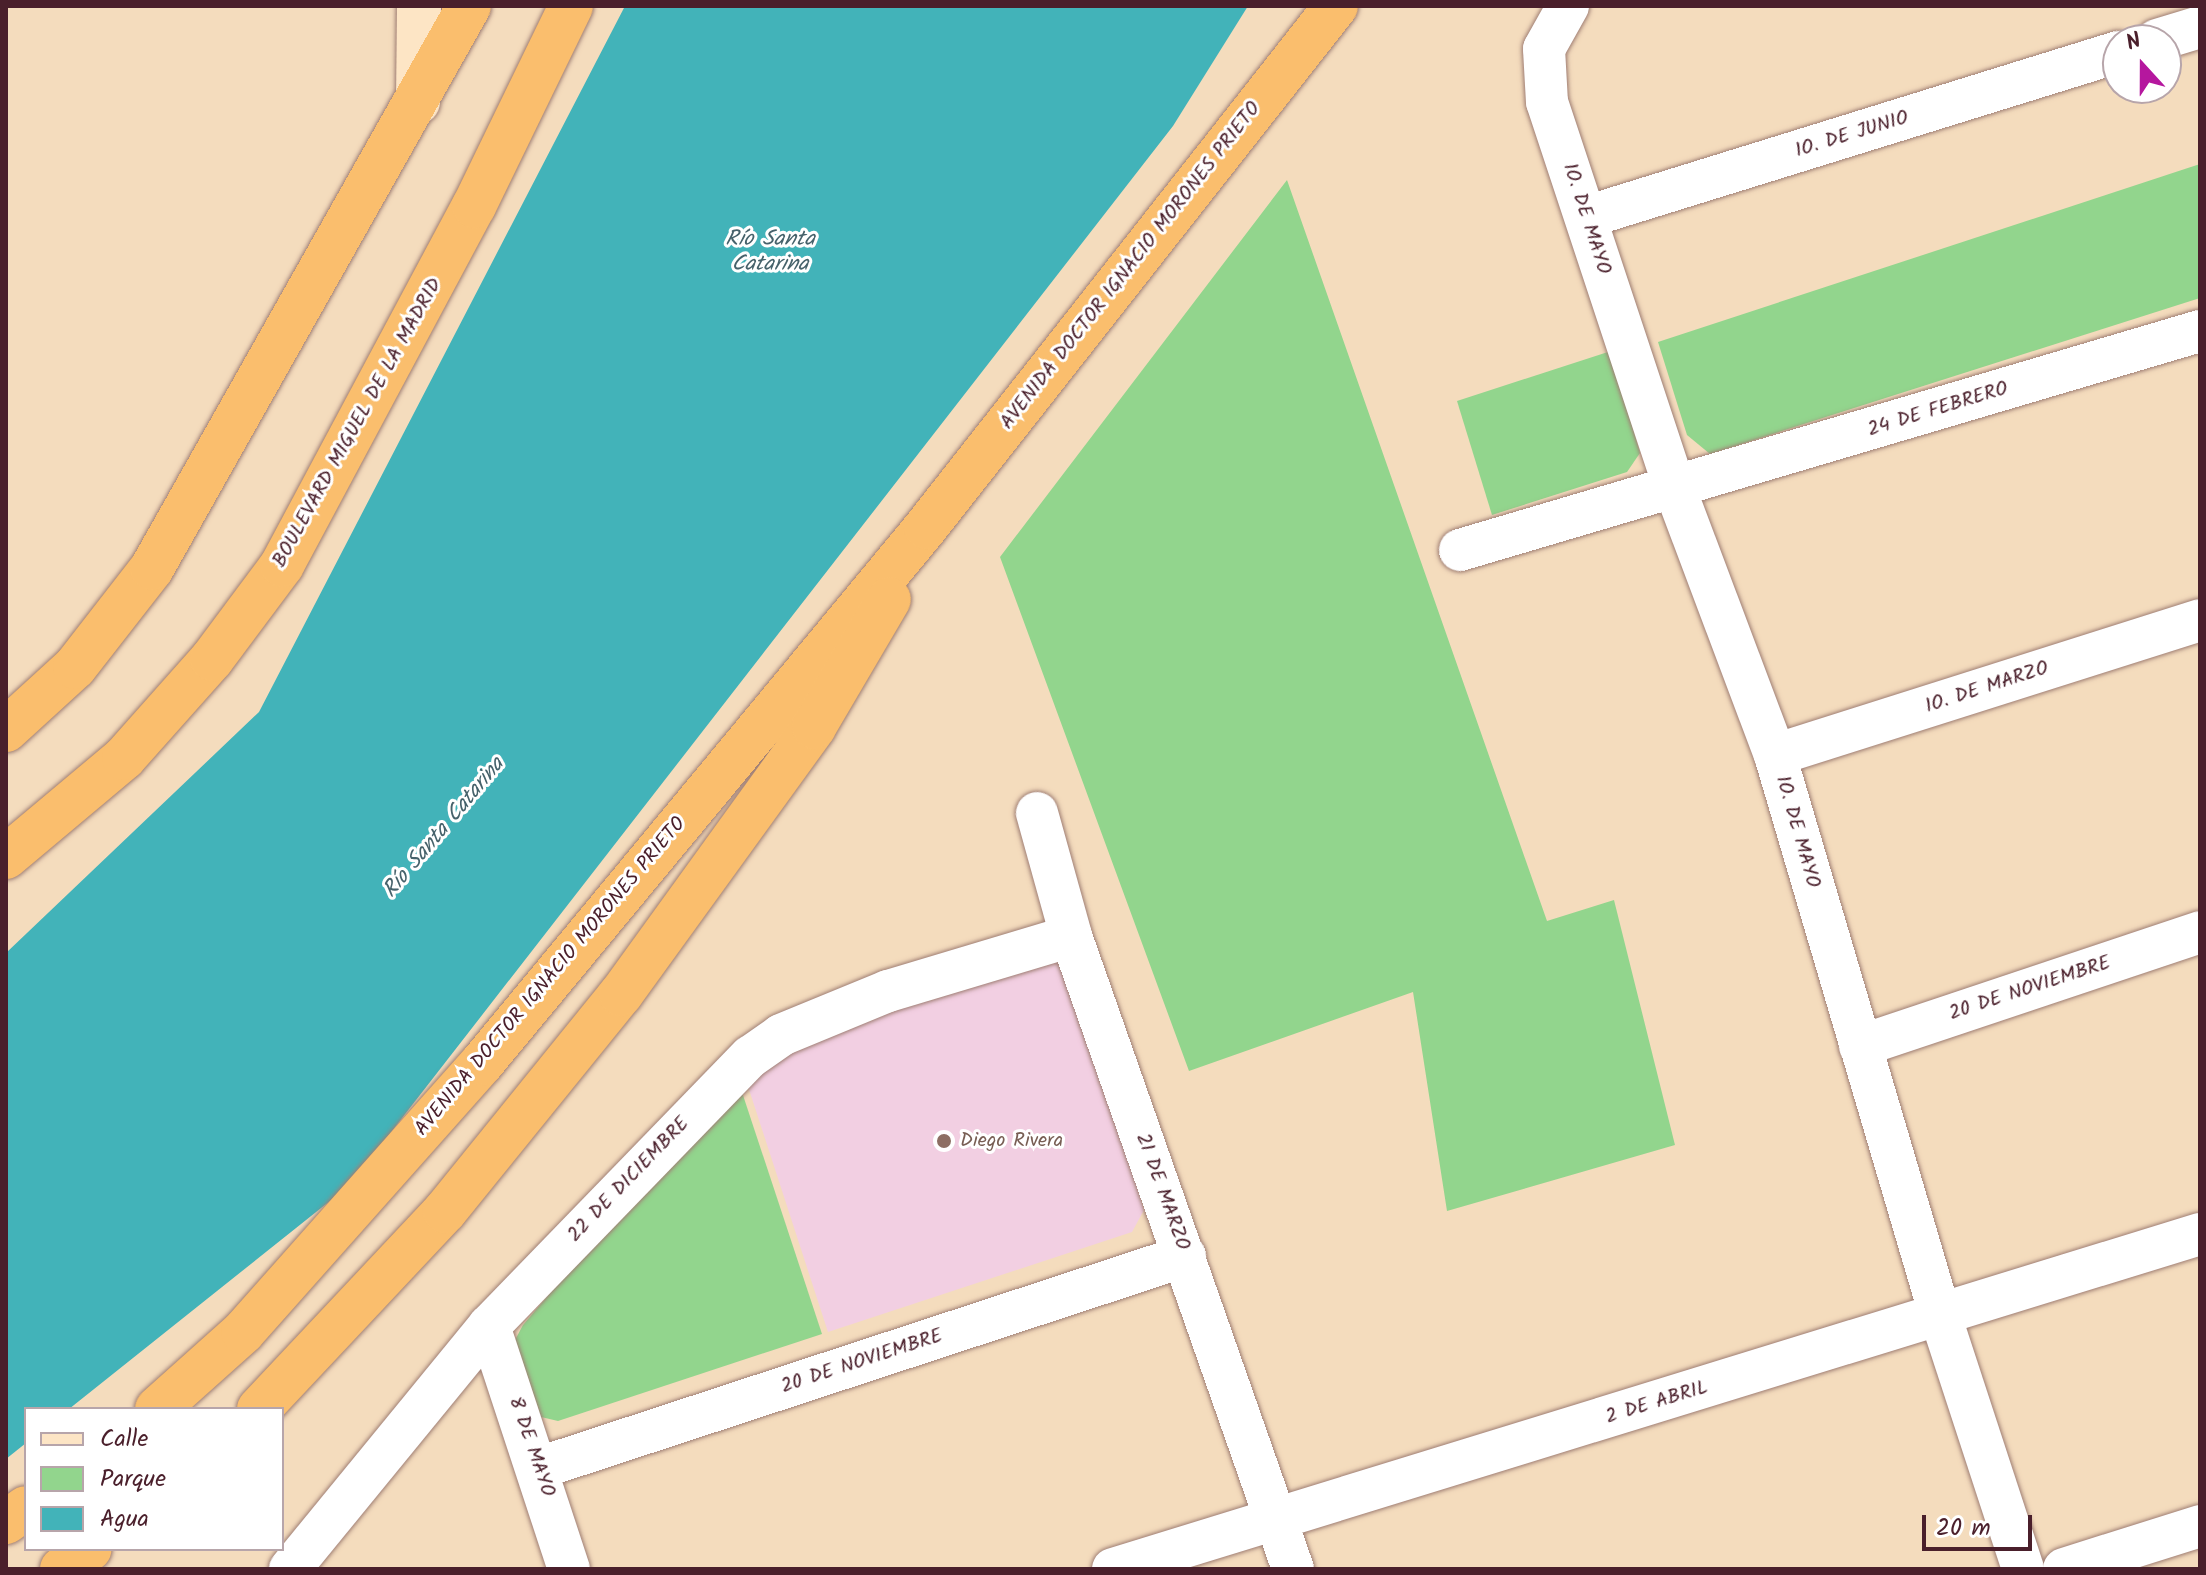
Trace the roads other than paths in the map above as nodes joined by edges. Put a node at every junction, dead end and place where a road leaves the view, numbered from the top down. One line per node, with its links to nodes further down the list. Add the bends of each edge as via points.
1 (419, 6): 7 (street)
2 (469, 6): 7 (highway)
3 (571, 6): 17 (highway, BOULEVARD MIGUEL DE LA MADRID, via 467,220 282,565 212,659 124,758)
4 (1336, 6): 11 (highway, AVENIDA DOCTOR IGNACIO MORONES PRIETO)
5 (1568, 6): 8 (street, 1O. DE MAYO, via 1544,49 1547,102)
6 (2102, 57): 8 (street, 1O. DE JUNIO)
7 (418, 102): 14 (highway, via 152,568 75,667)
8 (1586, 217): 10 (street, 1O. DE MAYO)
9 (2200, 331): 10 (street, 24 DE FEBRERO)
10 (1675, 489): 12 (street, 24 DE FEBRERO); 15 (street, 1O. DE MAYO)
11 (926, 527): 25 (highway, AVENIDA DOCTOR IGNACIO MORONES PRIETO, via 482,1063 243,1332); 26 (highway, AVENIDA DOCTOR IGNACIO MORONES PRIETO, via 829,704 621,994 445,1211)
12 (1460, 550)
13 (2200, 620): 15 (street, 1O. DE MARZO)
14 (6, 730)
15 (1775, 755): 20 (street, 1O. DE MAYO)
16 (1037, 813): 19 (street, 21 DE MARZO)
17 (6, 857)
18 (2200, 932): 20 (street, 20 DE NOVIEMBRE)
19 (1071, 936): 22 (street, 21 DE MARZO); 24 (street, 22 DE DICIEMBRE, via 888,991 766,1044)
20 (1860, 1046): 23 (street, 1O. DE MAYO)
21 (2200, 1234): 23 (street, 2 DE ABRIL)
22 (1185, 1256): 27 (street, 20 DE NOVIEMBRE); 29 (street, 21 DE MARZO)
23 (1941, 1318): 29 (street, 2 DE ABRIL); 38 (street, 1O. DE MAYO)
24 (489, 1326): 27 (street, 8 DE MAYO); 34 (street, 22 DE DICIEMBRE)
25 (159, 1407)
26 (261, 1407)
27 (539, 1468): 35 (street, 8 DE MAYO)
28 (24, 1509): 30 (highway)
29 (1276, 1518): 36 (street, 2 DE ABRIL); 37 (street, 21 DE MARZO)
30 (6, 1522)
31 (2200, 1526): 39 (street)
32 (87, 1551): 33 (highway)
33 (62, 1569)
34 (290, 1569)
35 (569, 1569)
36 (1113, 1569)
37 (1293, 1569)
38 (2023, 1569)
39 (2064, 1569)

